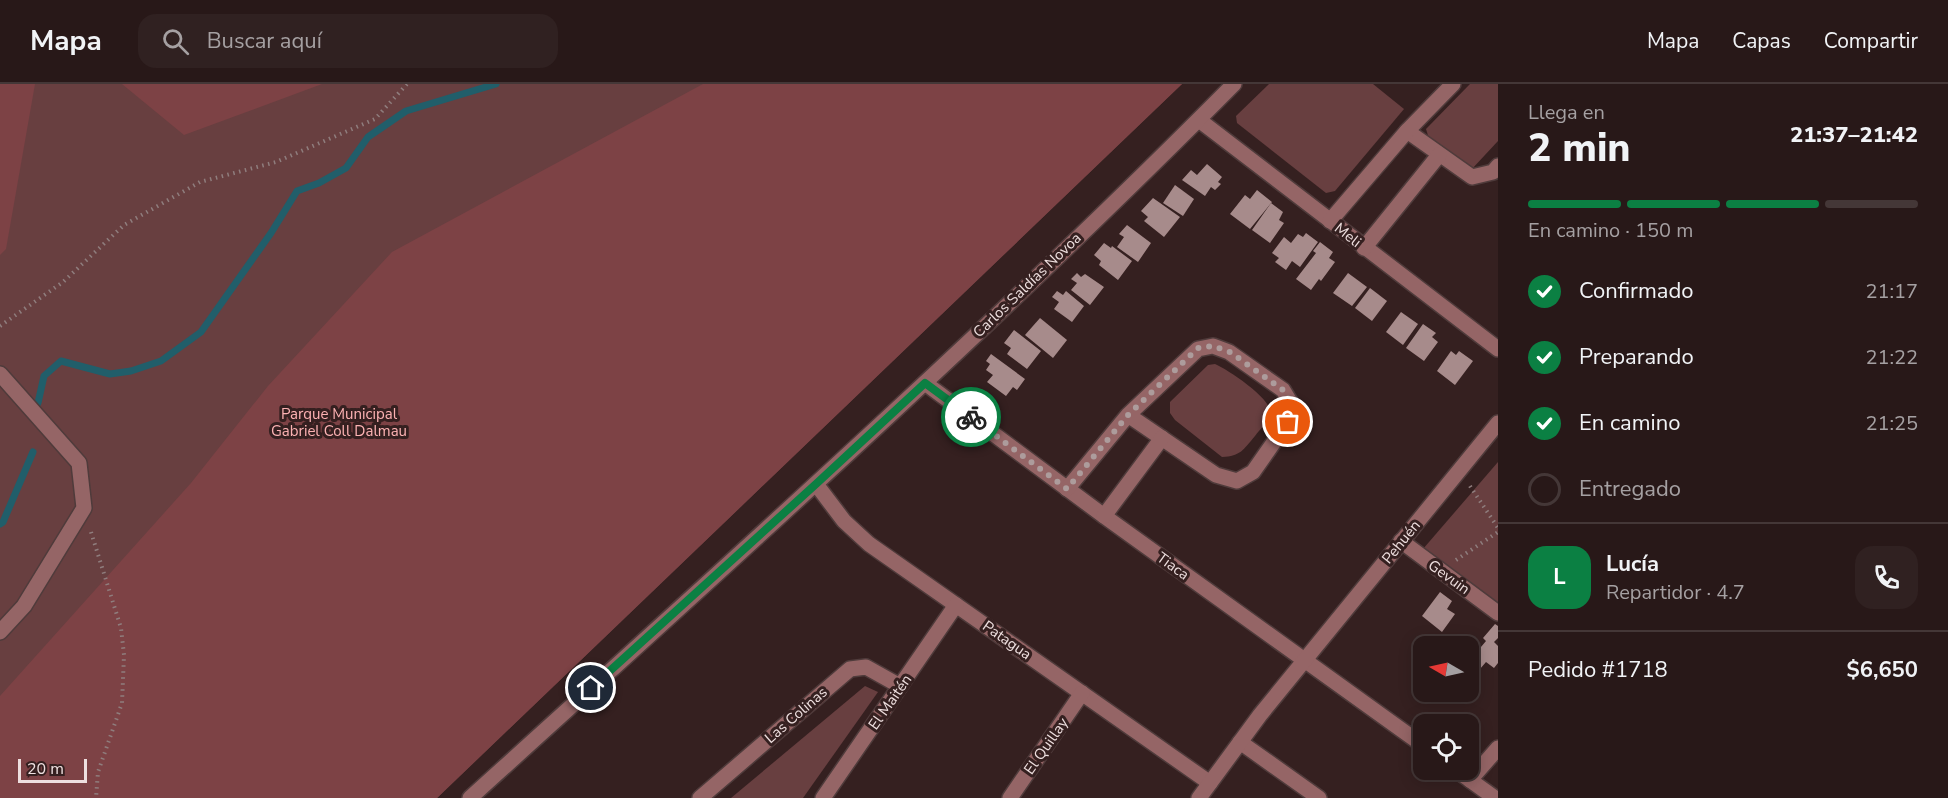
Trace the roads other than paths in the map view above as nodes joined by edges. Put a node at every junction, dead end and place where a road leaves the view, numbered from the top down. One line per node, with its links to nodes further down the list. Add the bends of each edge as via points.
1 (1234, 84): 3 (street, Carlos Saldías Novoa)
2 (1453, 84): 4 (street)
3 (1199, 120): 7 (street, Meli); 11 (street, Carlos Saldías Novoa)
4 (1407, 131): 5 (street); 7 (street)
5 (1439, 155): 6 (street, via 1472,177 1493,172); 8 (street)
6 (1498, 166)
7 (1330, 221): 8 (street, Meli)
8 (1364, 248): 9 (street, Meli)
9 (1498, 349)
10 (0, 374): 21 (street, via 78,463 84,508 24,606)
11 (925, 383): 15 (street, Carlos Saldías Novoa); 16 (street, Tiaca)
12 (1128, 415): 14 (street); 14 (street, via 1198,348 1213,346 1230,352 1283,390 1292,405 1288,422 1253,472 1237,481 1216,475); 16 (street)
13 (1498, 423): 18 (street, Pehuén)
14 (1162, 438): 17 (street)
15 (816, 484): 19 (street, Patagua, via 856,533); 31 (street, Carlos Saldías Novoa)
16 (1067, 489): 17 (street, Tiaca)
17 (1104, 516): 22 (street, Tiaca)
18 (1401, 541): 20 (street, Gevuin); 22 (street, Pehuén)
19 (956, 605): 23 (street, El Maitén); 24 (street, Patagua)
20 (1498, 613)
21 (0, 632)
22 (1304, 660): 25 (street, Tiaca); 26 (street, Pehuén)
23 (900, 687): 32 (street, Las Colinas, via 866,667 850,669); 33 (street, El Maitén)
24 (1082, 693): 30 (street, Patagua); 34 (street, El Quillay)
25 (1413, 738)
26 (1240, 742): 30 (street, Pehuén); 36 (street)
27 (1498, 748): 28 (street)
28 (1479, 770)
29 (1470, 780): 37 (street)
30 (1210, 783): 35 (street, Pehuén)
31 (470, 798)
32 (700, 798)
33 (823, 798)
34 (1010, 798)
35 (1199, 798)
36 (1319, 798)
37 (1495, 798)

